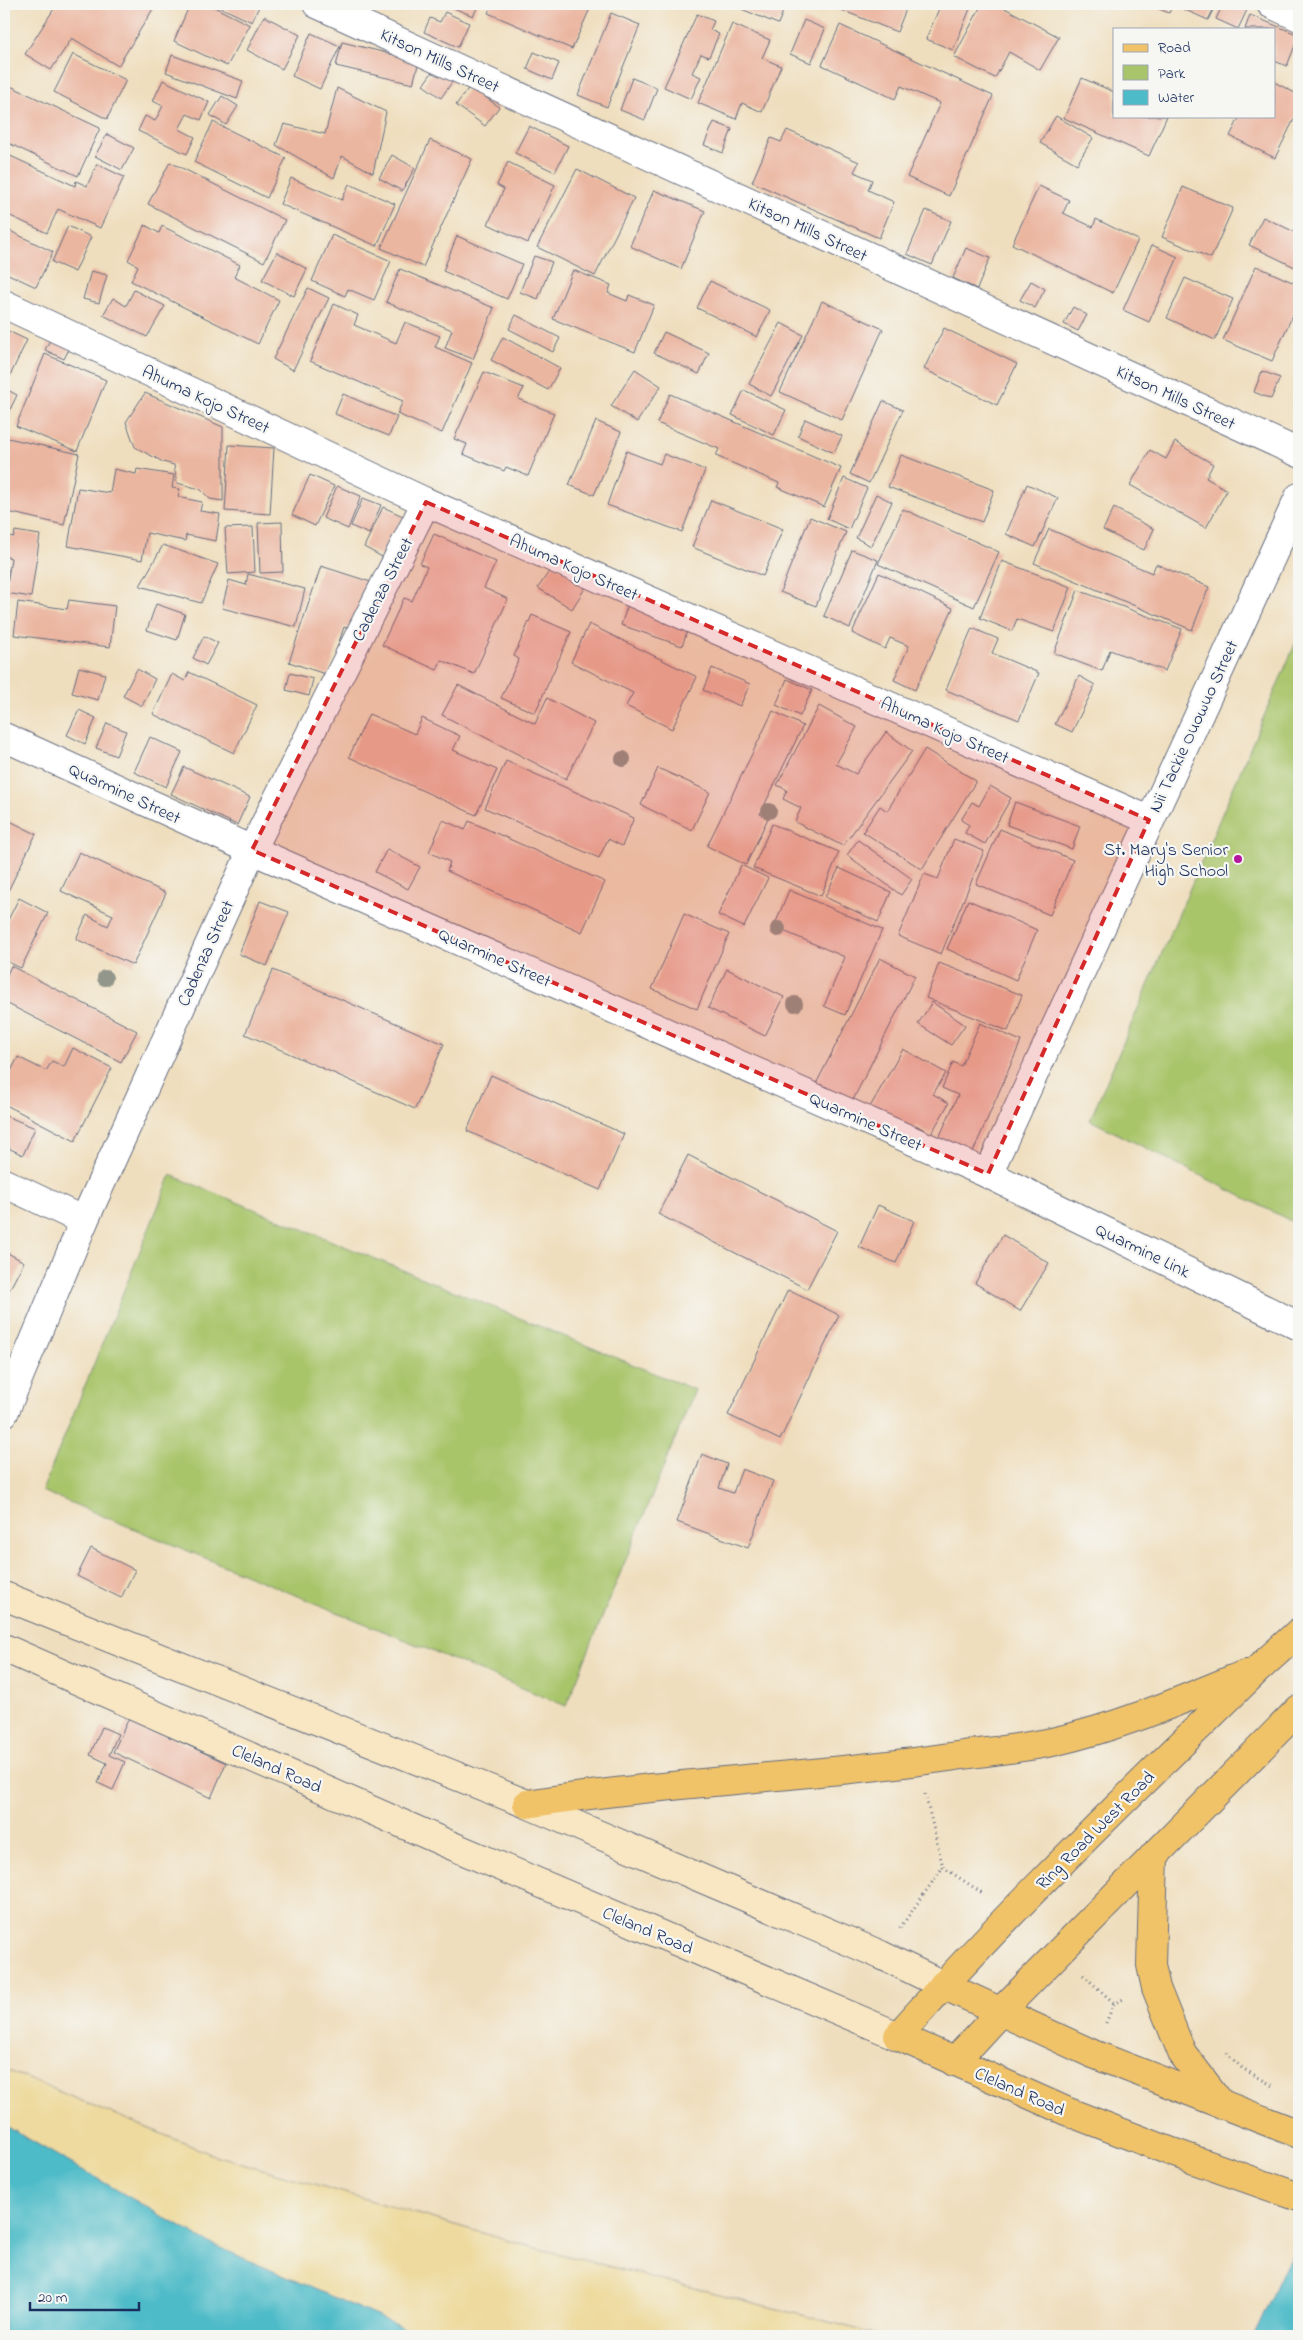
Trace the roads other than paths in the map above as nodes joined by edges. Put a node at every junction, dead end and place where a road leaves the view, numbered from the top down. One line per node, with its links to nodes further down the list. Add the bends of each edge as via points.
1 (317, 4): 5 (street, Kitson Mills Street)
2 (1271, 4): 3 (street)
3 (1299, 17)
4 (4, 304): 7 (street, Ahuma Kojo Street)
5 (1299, 454)
6 (1299, 497): 9 (street, Nii Tackie Ouowuo Street)
7 (426, 502): 9 (street, Ahuma Kojo Street); 10 (street, Cadenza Street)
8 (4, 737): 10 (street, Quarmine Street)
9 (1149, 820): 11 (street, Nii Tackie Ouowuo Street)
10 (252, 850): 11 (street, Quarmine Street); 13 (street, Cadenza Street)
11 (988, 1174): 14 (street, Quarmine Link)
12 (4, 1183): 13 (street)
13 (84, 1221): 15 (street, Cadenza Street)
14 (1299, 1326)
15 (4, 1413)
16 (4, 1596): 21 (main road)
17 (1299, 1632): 19 (main road, Ring Road West Road)
18 (4, 1648): 25 (main road, Cleland Road, via 456,1848)
19 (1258, 1669): 21 (main road, via 1162,1709 1051,1742 917,1762 586,1795); 23 (main road, Ring Road West Road, via 1012,1912)
20 (1299, 1709): 22 (main road)
21 (527, 1804): 23 (main road, via 881,1955)
22 (1154, 1855): 24 (main road); 27 (main road, via 1151,1965 1156,1988 1182,2054)
23 (943, 1985): 24 (main road); 25 (main road, Ring Road West Road)
24 (1000, 2012): 26 (main road); 27 (main road, via 1093,2054)
25 (898, 2036): 26 (main road, Cleland Road)
26 (954, 2062): 29 (main road, Cleland Road, via 1074,2115)
27 (1223, 2106): 28 (main road)
28 (1299, 2134)
29 (1299, 2197)

